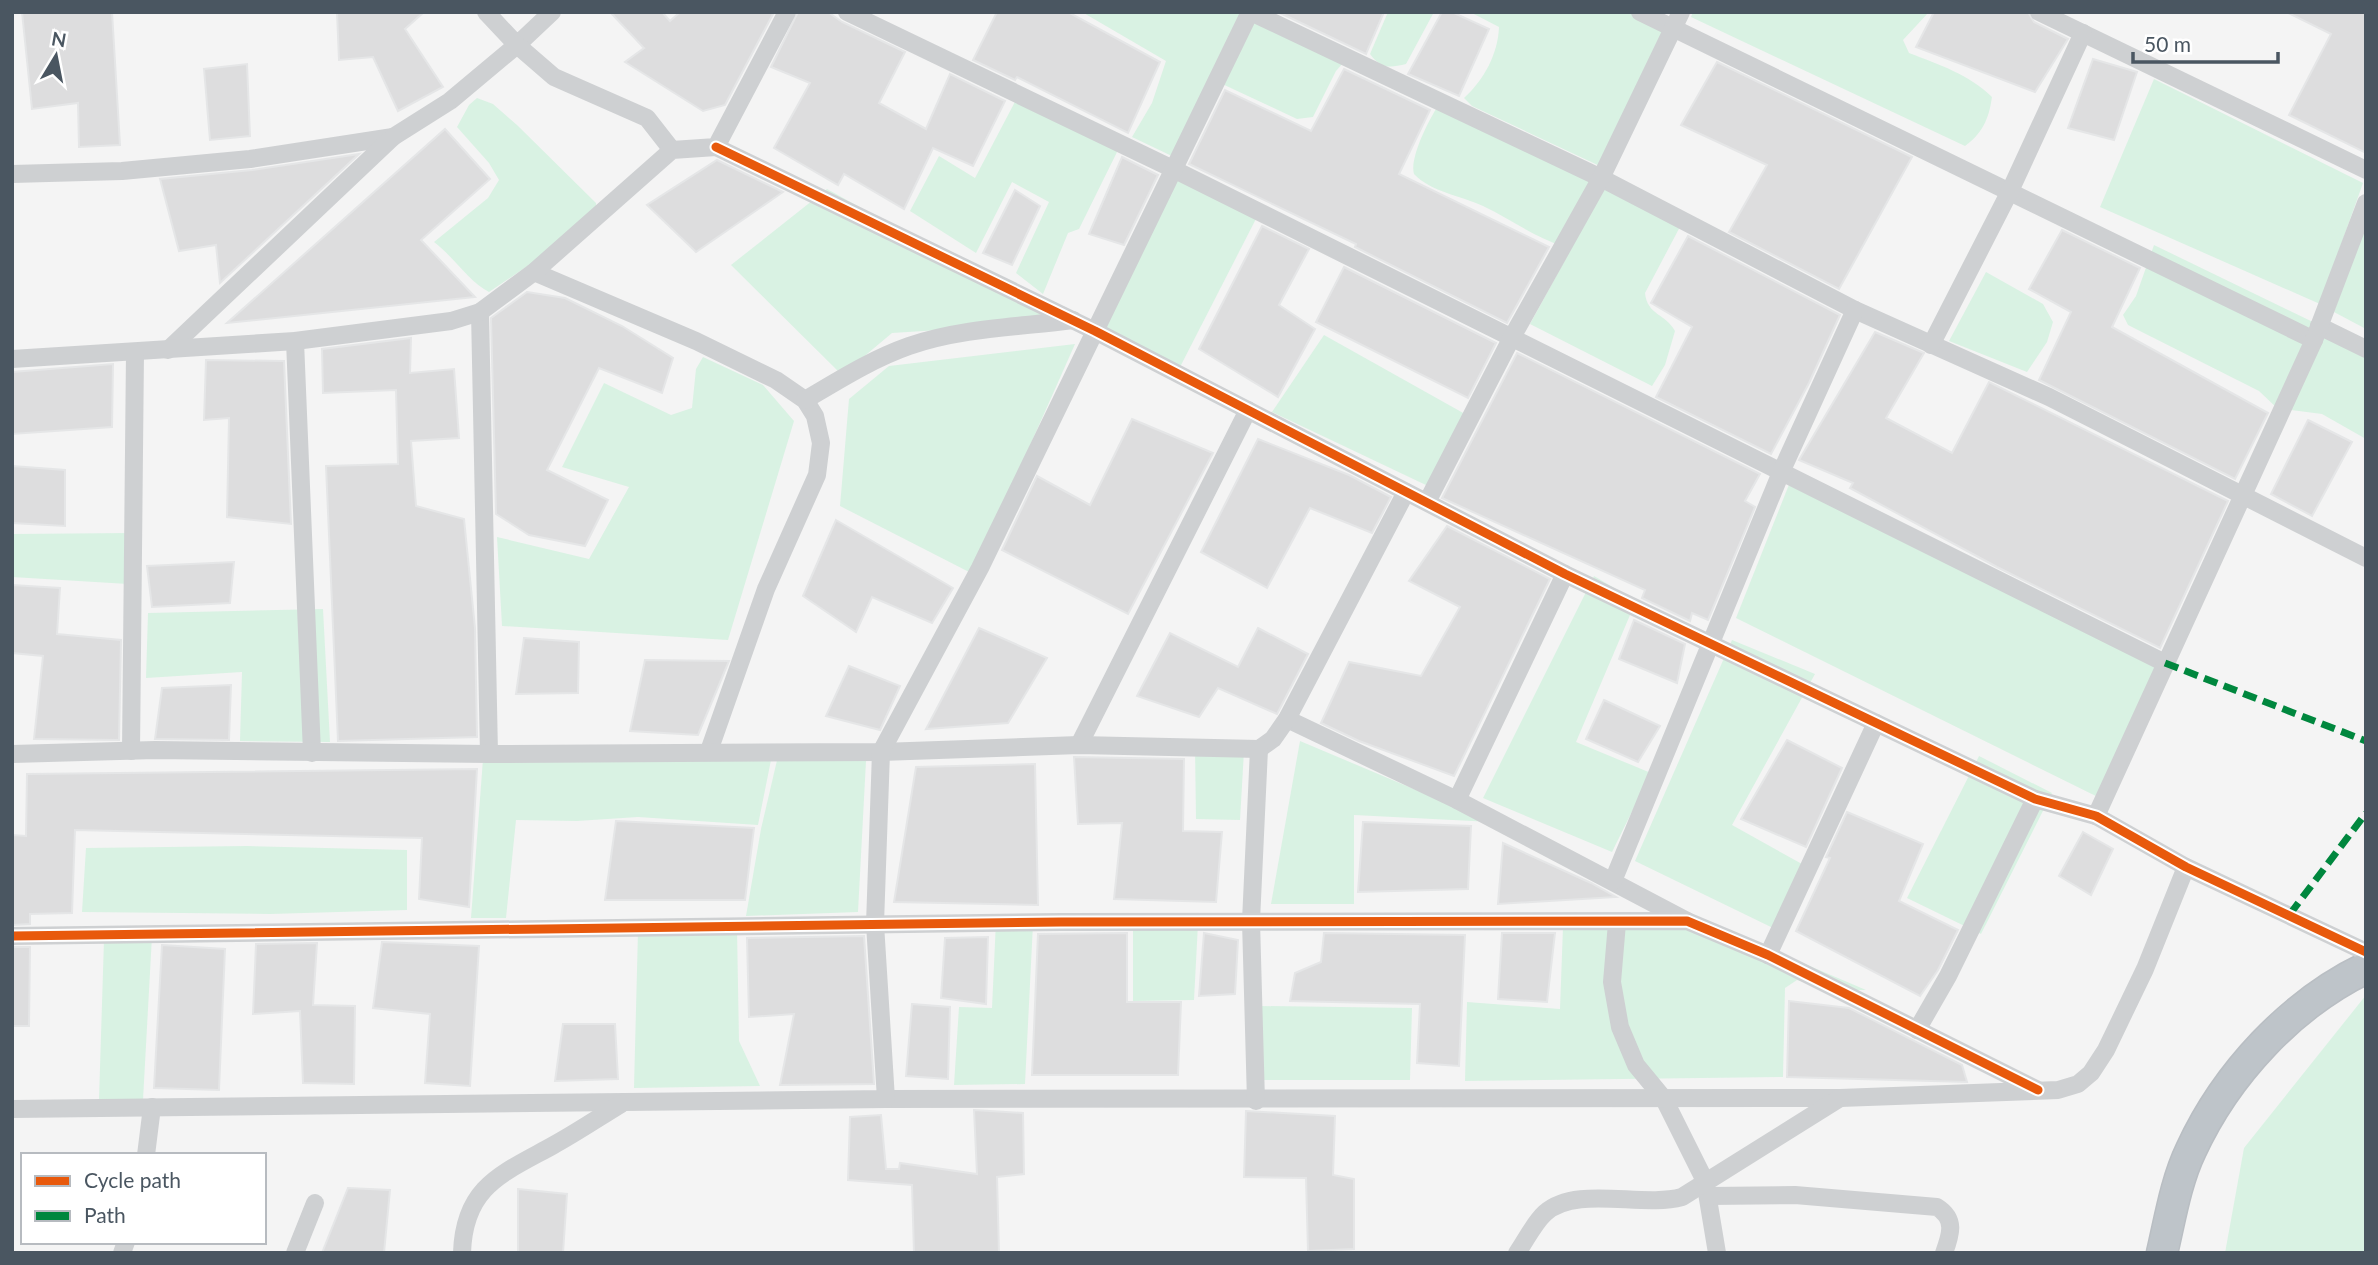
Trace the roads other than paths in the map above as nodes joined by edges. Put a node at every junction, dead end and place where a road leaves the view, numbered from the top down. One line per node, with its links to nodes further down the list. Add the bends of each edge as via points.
1 (486, 12): 10 (street)
2 (552, 12): 10 (street)
3 (787, 12): 12 (street)
4 (847, 12): 14 (street)
5 (1250, 12): 14 (street); 17 (street)
6 (1640, 12): 8 (street)
7 (2039, 12): 9 (street)
8 (1677, 21): 17 (street); 18 (street)
9 (2083, 33): 15 (street); 18 (street)
10 (517, 45): 11 (street, via 450,101); 13 (street, via 554,76 647,118)
11 (393, 137): 16 (street, via 148,169); 30 (street)
12 (716, 147): 13 (street); 23 (street)
13 (673, 150): 20 (street)
14 (1173, 169): 24 (street); 26 (street)
15 (2366, 170)
16 (12, 174)
17 (1601, 178): 21 (street); 26 (street)
18 (2010, 191): 25 (street); 28 (street)
19 (2366, 203): 25 (street)
20 (534, 272): 22 (street); 33 (street, via 696,341 776,380)
21 (1855, 310): 28 (street); 35 (street)
22 (480, 312): 27 (street, via 427,325); 52 (street)
23 (1074, 320): 24 (street); 33 (street, via 956,334 911,345)
24 (1095, 331): 34 (street); 49 (street, via 980,568)
25 (2317, 333): 29 (street); 37 (street)
26 (1511, 338): 35 (street); 38 (street)
27 (295, 341): 30 (street); 50 (street)
28 (1931, 345): 37 (street, via 2049,397)
29 (2366, 349)
30 (168, 350): 31 (street)
31 (135, 352): 32 (street); 47 (street)
32 (12, 359)
33 (805, 400): 48 (street, via 815,416 821,443 817,475 766,589)
34 (1248, 410): 36 (street); 45 (street)
35 (1782, 470): 41 (street); 42 (street)
36 (1406, 492): 38 (street); 43 (street)
37 (2240, 497): 39 (street); 42 (street)
38 (1427, 502): 40 (street)
39 (2366, 558)
40 (1566, 573): 41 (street); 54 (street)
41 (1711, 643): 44 (street); 57 (street)
42 (2165, 663): 55 (street)
43 (1287, 719): 46 (street); 54 (street)
44 (1876, 723): 53 (street); 64 (street)
45 (1079, 745): 46 (street); 49 (street)
46 (1259, 749): 58 (street)
47 (131, 751): 50 (street); 51 (street)
48 (709, 751): 49 (street); 52 (street)
49 (881, 752): 61 (street)
50 (312, 753): 52 (street)
51 (12, 754)
52 (489, 754)
53 (2035, 799): 55 (street); 66 (street)
54 (1457, 800): 57 (street)
55 (2096, 816): 56 (street)
56 (2186, 867): 63 (street); 67 (street, via 2145,969 2091,1073 2078,1084)
57 (1613, 881): 59 (street)
58 (1251, 921): 60 (street); 61 (street); 71 (street)
59 (1687, 921): 60 (street); 64 (street)
60 (1618, 923): 70 (street, via 1612,982 1620,1027 1636,1065)
61 (875, 924): 62 (street); 69 (street)
62 (12, 936)
63 (2366, 952)
64 (1768, 955): 66 (street)
65 (2366, 968): 83 (highway, via 2336,983 2290,1017 2216,1105 2190,1151)
66 (1917, 1030): 67 (street)
67 (2038, 1090): 68 (street)
68 (1840, 1098): 70 (street); 76 (street)
69 (886, 1099): 71 (street); 72 (street)
70 (1664, 1099): 71 (street); 76 (street)
71 (1256, 1101)
72 (621, 1104): 73 (street); 79 (street, via 491,1180 473,1202)
73 (152, 1107): 74 (street); 75 (street)
74 (12, 1109)
75 (146, 1153)
76 (1707, 1189): 80 (street, via 1671,1200 1577,1199 1558,1204 1544,1214); 81 (street); 82 (street, via 1937,1207 1950,1219 1952,1230)
77 (315, 1203): 78 (street)
78 (295, 1253)
79 (462, 1253)
80 (1517, 1253)
81 (1717, 1253)
82 (1944, 1253)
83 (2162, 1253)

